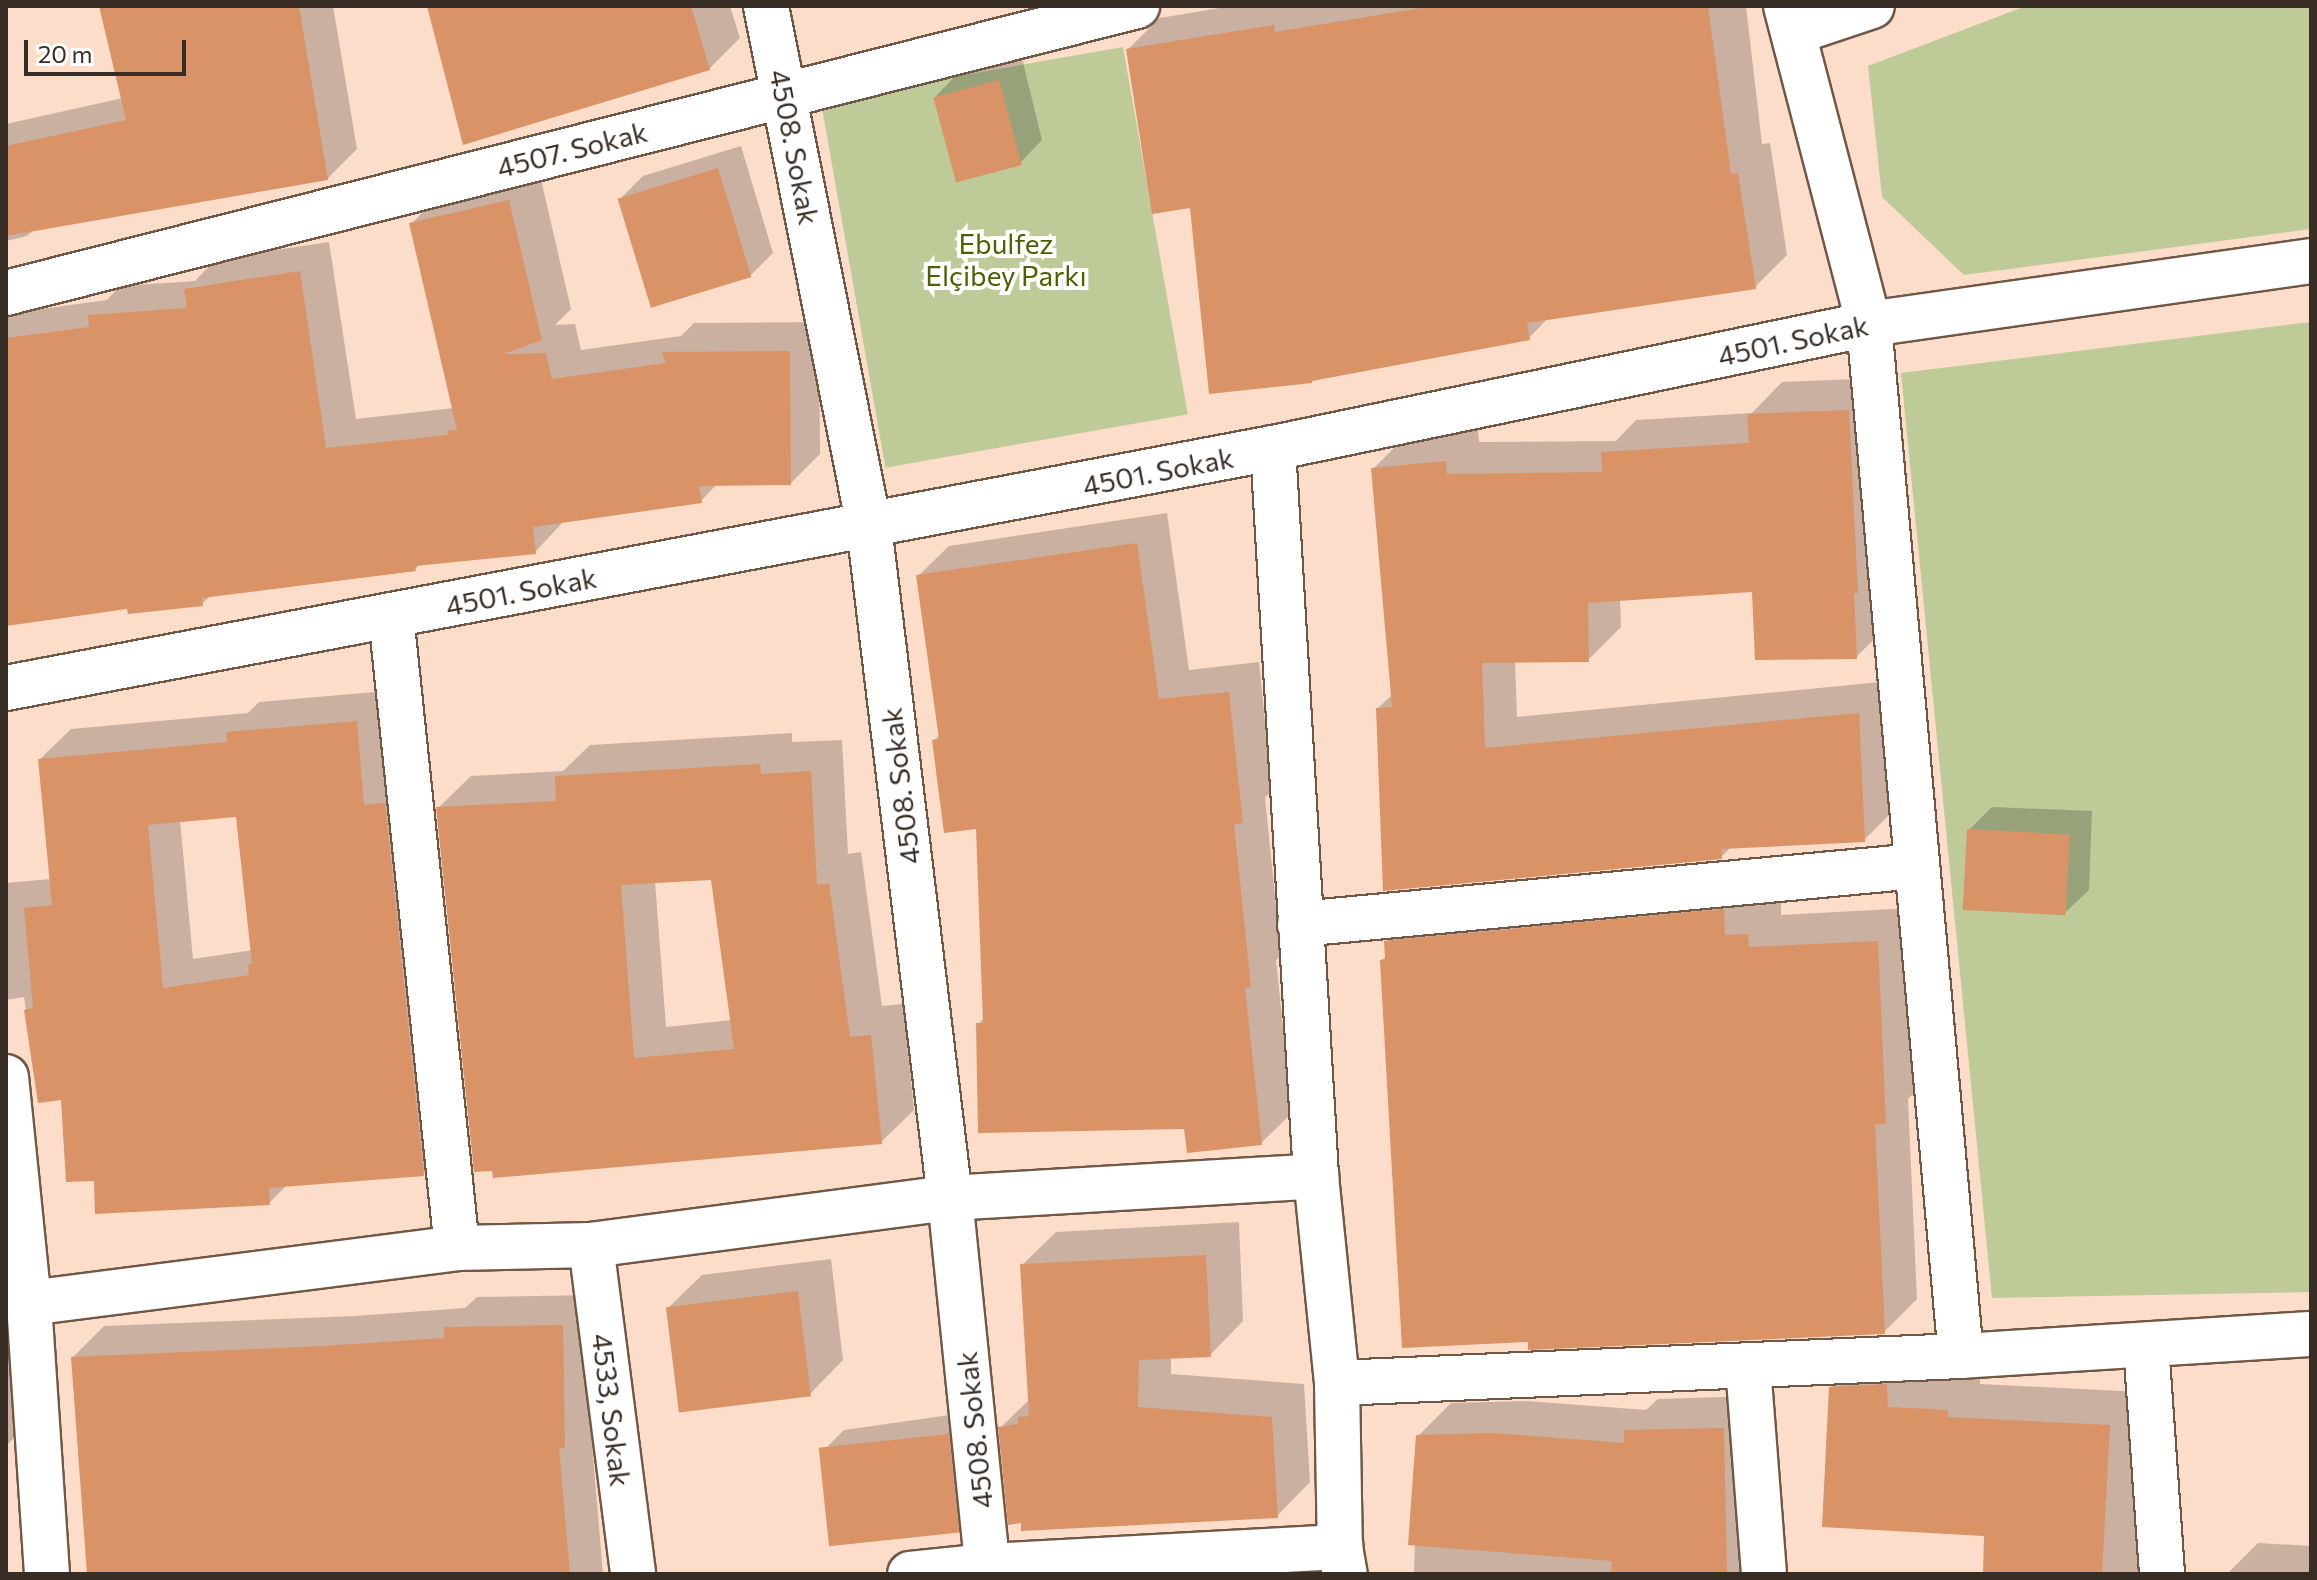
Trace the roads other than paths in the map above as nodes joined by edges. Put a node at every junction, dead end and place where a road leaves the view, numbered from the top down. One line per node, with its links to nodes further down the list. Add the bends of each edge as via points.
1 (766, 6): 5 (street, 4508. Sokak)
2 (1137, 6): 5 (street, 4507. Sokak)
3 (1872, 6): 4 (street)
4 (1790, 19): 8 (street)
5 (785, 95): 7 (street, 4507. Sokak); 10 (street, 4508. Sokak)
6 (2311, 261): 8 (street, 4501. Sokak)
7 (6, 293)
8 (1869, 324): 9 (street, 4501. Sokak); 13 (street)
9 (1273, 448): 10 (street, 4501. Sokak); 14 (street)
10 (869, 526): 11 (street, 4501. Sokak); 17 (street, 4508. Sokak)
11 (391, 616): 12 (street, 4501. Sokak); 19 (street)
12 (6, 688)
13 (1917, 866): 14 (street); 23 (street)
14 (1300, 924): 16 (street)
15 (6, 1081): 20 (street)
16 (1316, 1176): 17 (street); 25 (street)
17 (950, 1198): 18 (street); 27 (street, 4508. Sokak)
18 (591, 1245): 19 (street); 29 (street, 4533, Sokak)
19 (457, 1248): 20 (street)
20 (29, 1303): 28 (street)
21 (2311, 1334): 22 (street)
22 (2146, 1345): 23 (street); 32 (street)
23 (1961, 1356): 24 (street)
24 (1748, 1366): 25 (street); 31 (street)
25 (1337, 1383): 26 (street)
26 (1342, 1561): 27 (street)
27 (988, 1570): 30 (street)
28 (47, 1574)
29 (633, 1574)
30 (910, 1574)
31 (1764, 1574)
32 (2162, 1574)

